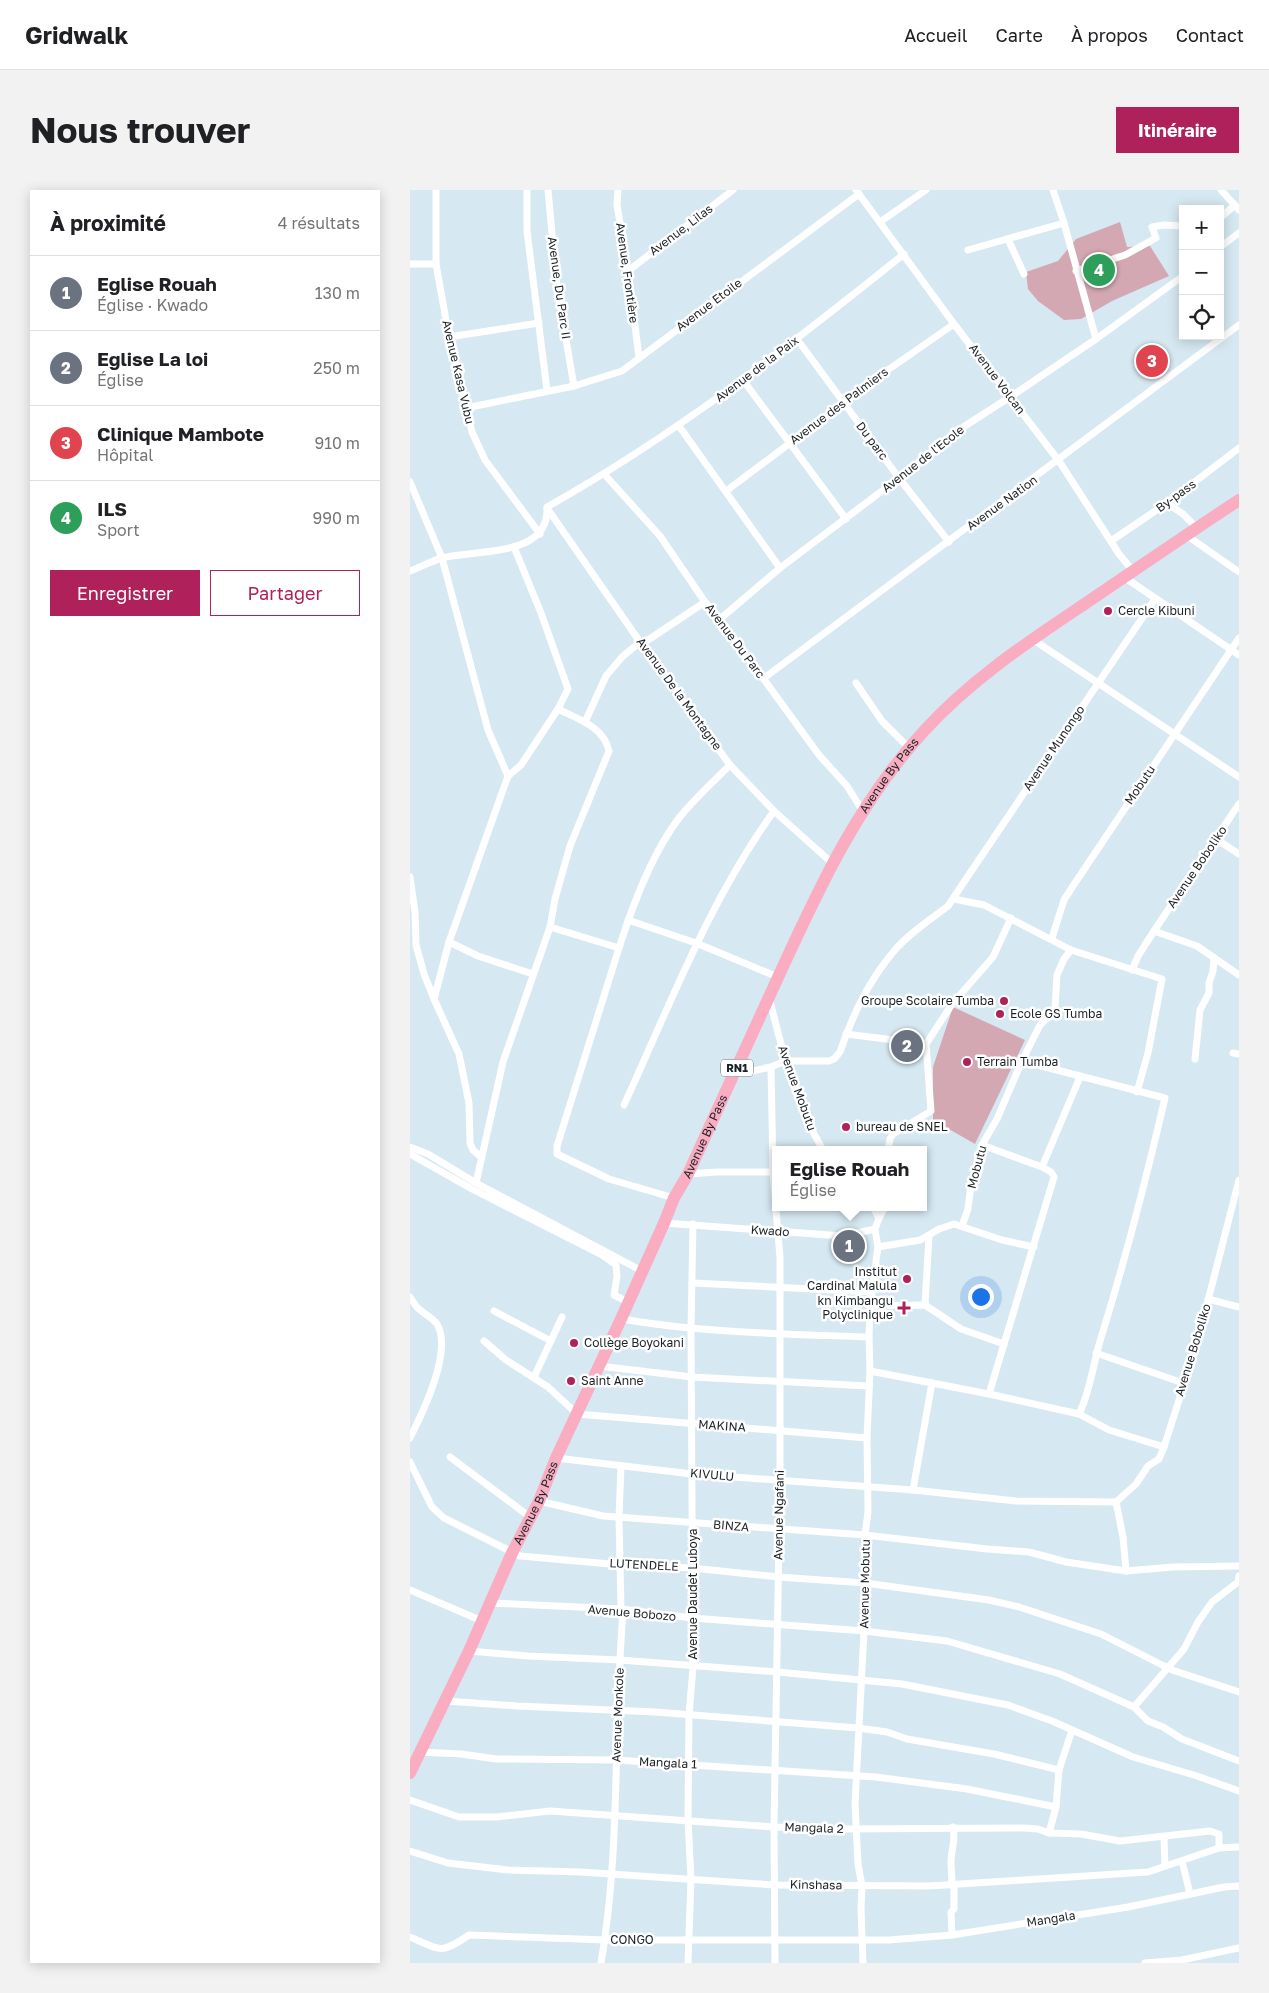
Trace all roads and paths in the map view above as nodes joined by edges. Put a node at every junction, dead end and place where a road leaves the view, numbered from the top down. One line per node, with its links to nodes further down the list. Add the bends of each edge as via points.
1 (436, 190): 21 (street, Avenue Kasa Vubu)
2 (527, 190): 26 (street)
3 (548, 190): 34 (street, Avenue, Du Parc II, via 557,288)
4 (618, 190): 22 (street, Avenue, Frontière, via 617,205)
5 (733, 190): 22 (street, Avenue, Lilas)
6 (926, 190): 12 (street)
7 (1053, 190): 13 (street)
8 (1221, 190): 10 (street)
9 (858, 192): 12 (street, Avenue Volcan); 32 (street, Avenue Etoile)
10 (1237, 208): 11 (street)
11 (1224, 216)
12 (880, 222): 19 (street, Avenue Volcan)
13 (1064, 223): 16 (street); 23 (street)
14 (1179, 226): 23 (street, via 1152,228 1156,238 1125,255)
15 (1239, 233): 17 (street)
16 (1008, 239): 18 (street); 24 (street)
17 (1224, 244)
18 (968, 250)
19 (904, 254): 27 (street, Avenue Volcan); 30 (street, Avenue de la Paix)
20 (410, 264): 21 (street)
21 (436, 264): 29 (street, Avenue Kasa Vubu)
22 (628, 271): 32 (street, Avenue, Frontière)
23 (1076, 271): 31 (street)
24 (1024, 274)
25 (1179, 279): 31 (street, Avenue de l'Ecole)
26 (538, 323): 29 (street); 35 (street)
27 (954, 324): 36 (street, Avenue Volcan); 37 (street, Avenue des Palmiers)
28 (1239, 326): 42 (street, Avenue Nation)
29 (449, 337): 38 (street, Avenue Kasa Vubu)
30 (797, 339): 33 (street, Avenue de la Paix); 37 (street, Du parc)
31 (1096, 339): 36 (street, Avenue de l'Ecole)
32 (639, 357): 34 (street, Avenue Etoile, via 622,371)
33 (744, 380): 39 (street, Avenue de la Paix); 40 (street)
34 (574, 386): 35 (street, Avenue Etoile)
35 (547, 390): 38 (street, Avenue Etoile)
36 (1010, 398): 42 (street, Avenue Volcan); 44 (street, Avenue de l'Ecole, via 954,433)
37 (844, 403): 40 (street, Avenue des Palmiers); 44 (street, Du parc)
38 (466, 408): 52 (street, Avenue Kasa Vubu, via 472,432 485,460)
39 (679, 426): 43 (street, Avenue de la Paix); 46 (street)
40 (791, 442): 46 (street, Avenue des Palmiers); 50 (street)
41 (1239, 448): 48 (street, By-pass)
42 (1059, 461): 53 (street, Avenue Volcan); 54 (street, Avenue Nation)
43 (605, 475): 49 (street, Avenue de la Paix); 62 (street, Avenue Du Parc, via 660,536)
44 (899, 478): 50 (street, Avenue de l'Ecole); 54 (street, Du parc)
45 (410, 482): 56 (street)
46 (726, 492): 57 (street)
47 (1239, 500): 51 (highway, Avenue By Pass / RN1)
48 (1167, 503): 51 (street, via 1184,514); 53 (street, By-pass)
49 (547, 507): 52 (street, via 548,518); 66 (street, Avenue De la Montagne)
50 (846, 519): 57 (street, Avenue de l'Ecole)
51 (1191, 532): 59 (street); 60 (highway, Avenue By Pass / RN1)
52 (540, 534): 55 (street)
53 (1111, 541): 60 (street, Avenue Volcan)
54 (949, 542): 69 (street, Avenue Nation)
55 (514, 547): 56 (street); 72 (street, via 567,685)
56 (442, 558): 58 (street); 77 (street, via 488,730)
57 (780, 568): 63 (street, Avenue de l'Ecole)
58 (410, 571)
59 (1239, 572)
60 (1129, 574): 61 (street, Avenue Volcan); 65 (highway, Avenue By Pass / RN1)
61 (1155, 599): 67 (street, Avenue Volcan); 71 (street, Avenue Munongo)
62 (705, 602): 63 (street, Avenue Du Parc); 66 (street)
63 (720, 619): 69 (street, Avenue Du Parc)
64 (1239, 638): 67 (street, Mobutu)
65 (1032, 639): 71 (street); 75 (highway, Avenue By Pass / RN1, via 963,692)
66 (641, 643): 73 (street, via 606,676); 76 (street, Avenue De la Montagne)
67 (1231, 650): 68 (street, Avenue Volcan); 74 (street, Mobutu)
68 (1239, 655)
69 (764, 678): 80 (street, Avenue Du Parc)
70 (856, 683): 75 (street, via 882,721)
71 (1098, 684): 74 (street); 86 (street, Avenue Munongo)
72 (558, 709): 73 (street); 77 (street, via 521,765)
73 (585, 722): 89 (street, via 602,734 609,751 570,846)
74 (1175, 733): 78 (street); 91 (street, Mobutu, via 1072,886)
75 (909, 748): 80 (highway, Avenue By Pass / RN1)
76 (730, 765): 81 (street, Avenue De la Montagne); 88 (street, via 678,820 660,850)
77 (508, 776): 92 (street)
78 (1239, 777)
79 (1239, 804): 82 (street, Avenue Boboliko)
80 (862, 810): 84 (highway, Avenue By Pass / RN1)
81 (774, 811): 84 (street, Avenue De la Montagne); 93 (street, via 736,867)
82 (1216, 839): 83 (street); 90 (street, Avenue Boboliko)
83 (1239, 854)
84 (832, 863): 100 (highway, Avenue By Pass / RN1)
85 (410, 877): 102 (street, via 416,945)
86 (954, 899): 87 (street, via 984,904); 103 (street, Avenue Munongo, via 895,950 866,990)
87 (1011, 918): 91 (street); 104 (street, via 993,957 952,1004)
88 (628, 920): 93 (street); 94 (street)
89 (550, 927): 94 (street); 99 (street)
90 (1154, 930): 96 (street, via 1197,946); 97 (street, Avenue Boboliko)
91 (1052, 938): 95 (street)
92 (449, 942): 99 (street, via 478,956); 102 (street)
93 (696, 944): 100 (street); 112 (street)
94 (619, 948): 125 (street, via 558,1135 557,1154 609,1179)
95 (1071, 950): 97 (street); 107 (street, Mobutu, via 1057,975 1056,1008 1040,1025)
96 (1214, 959): 98 (street); 105 (street, via 1208,994 1200,1010)
97 (1132, 970): 111 (street, via 1162,979)
98 (1238, 972)
99 (533, 974): 119 (street, via 503,1062)
100 (778, 977): 101 (highway, Avenue By Pass / RN1)
101 (769, 996): 106 (street, Avenue Mobutu); 109 (highway, Avenue By Pass / RN1)
102 (434, 999): 119 (street, via 459,1054 469,1103 470,1143)
103 (846, 1034): 104 (street); 106 (street, Avenue Munongo, via 834,1059)
104 (926, 1044): 116 (street, via 931,1111 893,1134)
105 (1195, 1059)
106 (785, 1061): 108 (street); 115 (street, Avenue Mobutu)
107 (1022, 1061): 110 (street); 113 (street, Mobutu)
108 (771, 1067): 109 (street); 114 (street, Avenue Ngafani)
109 (734, 1075): 122 (highway, Avenue By Pass / RN1)
110 (1080, 1077): 111 (street); 120 (street)
111 (1137, 1092): 157 (street, via 1165,1098 1127,1254)
112 (624, 1105)
113 (982, 1145): 120 (street); 132 (street, Mobutu)
114 (773, 1146)
115 (820, 1146)
116 (889, 1146)
117 (410, 1148): 124 (street, via 428,1154)
118 (410, 1154): 144 (street, via 602,1255 616,1265 614,1295)
119 (481, 1157): 124 (street)
120 (1042, 1167): 137 (street, via 1054,1177)
121 (772, 1172): 122 (street)
122 (688, 1174): 125 (highway, Avenue By Pass / RN1)
123 (1239, 1180): 143 (street, Avenue Boboliko)
124 (476, 1183): 138 (street)
125 (674, 1198): 130 (highway, Avenue By Pass / RN1)
126 (776, 1211): 134 (street, Avenue Ngafani)
127 (875, 1211): 129 (street)
128 (883, 1211): 129 (street, Avenue Mobutu)
129 (879, 1218): 133 (street, Avenue Mobutu)
130 (664, 1223): 131 (street, Kwado); 138 (highway, Avenue By Pass / RN1)
131 (693, 1224): 134 (street, Kwado); 139 (street, Avenue Daudet Luboya)
132 (962, 1226): 135 (street, via 947,1225); 137 (street)
133 (875, 1229): 134 (street, Kwado, via 843,1236); 136 (street, Avenue Mobutu)
134 (777, 1232): 140 (street, Avenue Ngafani)
135 (929, 1236): 136 (street, via 912,1242); 145 (street)
136 (878, 1246): 141 (street, Avenue Mobutu)
137 (1034, 1247): 156 (street)
138 (642, 1271): 144 (highway, Avenue By Pass / RN1)
139 (693, 1283): 140 (street); 151 (street, Avenue Daudet Luboya)
140 (779, 1287): 141 (street); 152 (street, Avenue Ngafani)
141 (872, 1292): 146 (street, Avenue Mobutu)
142 (410, 1297): 171 (street, via 436,1323 442,1340 442,1354)
143 (1208, 1299): 147 (street); 164 (street, Avenue Boboliko)
144 (628, 1302): 150 (highway, Avenue By Pass / RN1)
145 (924, 1305): 146 (street); 156 (street, via 967,1332)
146 (870, 1306): 153 (street, Avenue Mobutu)
147 (1239, 1307)
148 (494, 1311): 155 (street)
149 (562, 1317): 155 (street)
150 (621, 1318): 151 (street); 158 (highway, Avenue By Pass / RN1)
151 (691, 1329): 152 (street); 161 (street, Avenue Daudet Luboya)
152 (780, 1334): 153 (street); 162 (street, Avenue Ngafani)
153 (869, 1337): 159 (street, Avenue Mobutu)
154 (484, 1341): 160 (street, via 506,1360)
155 (551, 1341): 160 (street)
156 (1004, 1344): 166 (street)
157 (1096, 1353): 164 (street); 168 (street, via 1085,1402)
158 (599, 1366): 161 (street); 167 (highway, Avenue By Pass / RN1)
159 (870, 1372): 163 (street); 165 (street, Avenue Mobutu)
160 (534, 1377): 167 (street)
161 (692, 1377): 162 (street); 169 (street, Avenue Daudet Luboya)
162 (780, 1382): 165 (street); 170 (street, Avenue Ngafani)
163 (932, 1383): 166 (street); 181 (street)
164 (1183, 1384): 173 (street, Avenue Boboliko)
165 (868, 1386): 172 (street, Avenue Mobutu)
166 (989, 1394): 168 (street)
167 (578, 1414): 169 (street, MAKINA); 175 (highway, Avenue By Pass / RN1)
168 (1079, 1414): 173 (street, via 1109,1430)
169 (692, 1424): 170 (street, MAKINA); 178 (street, Avenue Daudet Luboya)
170 (780, 1430): 172 (street, MAKINA); 179 (street, Avenue Ngafani)
171 (410, 1438)
172 (867, 1438): 180 (street, Avenue Mobutu)
173 (1164, 1447): 183 (street, Avenue Boboliko, via 1159,1459 1148,1466 1136,1484)
174 (450, 1457): 184 (street)
175 (556, 1458): 177 (street, KIVULU); 182 (highway, Avenue By Pass / RN1)
176 (410, 1462): 189 (street, LUTENDELE, via 432,1506 444,1518)
177 (621, 1466): 178 (street, KIVULU); 185 (street, Avenue Monkole)
178 (692, 1474): 179 (street, KIVULU); 186 (street, Avenue Daudet Luboya)
179 (780, 1481): 180 (street, KIVULU); 187 (street, Avenue Ngafani)
180 (868, 1487): 181 (street, KIVULU); 188 (street, Avenue Mobutu)
181 (913, 1490): 183 (street, KIVULU, via 1016,1501)
182 (539, 1501): 184 (highway, Avenue By Pass / RN1); 185 (street, BINZA, via 603,1516)
183 (1116, 1502): 193 (street)
184 (530, 1516): 189 (highway, Avenue By Pass / RN1)
185 (619, 1516): 186 (street, BINZA); 190 (street, Avenue Monkole)
186 (692, 1522): 187 (street, BINZA); 192 (street, Avenue Daudet Luboya)
187 (778, 1530): 188 (street, BINZA); 195 (street, Avenue Ngafani)
188 (865, 1535): 193 (street, BINZA, via 1028,1552 1066,1562); 196 (street, Avenue Mobutu)
189 (512, 1552): 190 (street, LUTENDELE, via 529,1557); 198 (highway, Avenue By Pass / RN1)
190 (621, 1565): 192 (street, LUTENDELE); 199 (street, Avenue Monkole)
191 (1239, 1566): 193 (street, BINZA)
192 (692, 1568): 195 (street, LUTENDELE); 200 (street, Avenue Daudet Luboya)
193 (1126, 1571)
194 (1239, 1576): 207 (street, via 1238,1582 1212,1602 1184,1649)
195 (778, 1577): 196 (street, LUTENDELE); 202 (street, Avenue Ngafani)
196 (865, 1583): 203 (street, Avenue Mobutu); 207 (street, LUTENDELE, via 952,1594 1019,1607 1101,1634)
197 (410, 1590): 201 (street)
198 (491, 1603): 199 (street, Avenue Bobozo); 201 (highway, Avenue By Pass / RN1)
199 (621, 1610): 200 (street, Avenue Bobozo); 205 (street, Avenue Monkole)
200 (692, 1618): 202 (street, Avenue Bobozo); 206 (street, Avenue Daudet Luboya)
201 (482, 1620): 204 (highway, Avenue By Pass / RN1)
202 (779, 1625): 203 (street, Avenue Bobozo); 208 (street, Avenue Ngafani)
203 (864, 1631): 209 (street, Avenue Mobutu); 212 (street, Avenue Bobozo, via 935,1639 984,1650 1060,1674)
204 (469, 1651): 205 (street); 211 (highway, Avenue By Pass / RN1)
205 (620, 1660): 206 (street); 213 (street, Avenue Monkole)
206 (693, 1667): 208 (street); 214 (street, Avenue Daudet Luboya)
207 (1166, 1667): 210 (street, LUTENDELE); 212 (street)
208 (778, 1672): 209 (street); 215 (street, Avenue Ngafani)
209 (862, 1680): 216 (street, Avenue Mobutu); 217 (street, via 997,1702)
210 (1239, 1692)
211 (446, 1701): 213 (street); 218 (highway, Avenue By Pass / RN1)
212 (1134, 1707): 220 (street, Avenue Bobozo, via 1148,1721 1182,1739)
213 (619, 1709): 214 (street); 219 (street, Avenue Monkole)
214 (688, 1714): 215 (street); 221 (street, Avenue Daudet Luboya)
215 (775, 1721): 216 (street); 222 (street, Avenue Ngafani)
216 (858, 1728): 223 (street); 225 (street, Avenue Mobutu)
217 (1072, 1730): 223 (street); 226 (street, via 1133,1757)
218 (420, 1752): 219 (street, Mangala 1, via 496,1759); 224 (highway, Avenue By Pass / RN1)
219 (616, 1760): 221 (street, Mangala 1); 229 (street, Avenue Monkole)
220 (1239, 1761)
221 (690, 1764): 222 (street, Mangala 1); 230 (street, Avenue Daudet Luboya)
222 (775, 1770): 225 (street, Mangala 1); 231 (street, Avenue Ngafani)
223 (1059, 1770): 228 (street)
224 (410, 1774)
225 (856, 1776): 228 (street, Mangala 1, via 938,1784); 233 (street, Avenue Mobutu)
226 (1239, 1791)
227 (410, 1800): 229 (street, Mangala 2, via 459,1816 550,1811)
228 (1056, 1807): 234 (street)
229 (615, 1814): 230 (street, Mangala 2); 241 (street, Avenue Monkole)
230 (688, 1820): 231 (street, Mangala 2); 242 (street, Avenue Daudet Luboya)
231 (774, 1827): 233 (street, Mangala 2); 243 (street, Avenue Ngafani)
232 (953, 1827): 233 (street, Mangala 2); 234 (street, Mangala 2, via 1024,1828); 244 (street, via 956,1839 952,1848)
233 (856, 1829): 245 (street, Avenue Mobutu)
234 (1049, 1833): 235 (street, Mangala 2, via 1081,1834 1114,1841)
235 (1164, 1838): 237 (street, Mangala 2, via 1210,1831 1219,1834); 240 (street)
236 (1239, 1847): 237 (street, Kinshasa)
237 (1219, 1848): 239 (street, Kinshasa)
238 (410, 1851): 241 (street, Kinshasa, via 448,1863 508,1870)
239 (1182, 1861): 240 (street, Kinshasa); 247 (street)
240 (1165, 1866): 244 (street, Kinshasa, via 1148,1872)
241 (612, 1873): 242 (street, Kinshasa); 251 (street, Avenue Monkole)
242 (691, 1878): 243 (street, Kinshasa); 252 (street, Avenue Daudet Luboya)
243 (774, 1885): 245 (street, Kinshasa); 253 (street, Avenue Ngafani)
244 (952, 1885): 245 (street, Kinshasa); 248 (street)
245 (862, 1886): 250 (street, Avenue Mobutu)
246 (1239, 1886): 247 (street, Mangala)
247 (1190, 1894): 248 (street, Mangala)
248 (952, 1935): 250 (street, Mangala)
249 (410, 1937): 251 (street, CONGO, via 438,1949 450,1948 469,1935)
250 (861, 1939): 253 (street, CONGO); 258 (street, Avenue Mobutu)
251 (605, 1940): 252 (street, CONGO); 255 (street, Avenue Monkole)
252 (689, 1940): 253 (street, CONGO); 256 (street, Avenue Daudet Luboya)
253 (776, 1940): 257 (street, Avenue Ngafani)
254 (1239, 1948): 259 (street, via 1182,1960)
255 (601, 1963)
256 (688, 1963)
257 (775, 1963)
258 (863, 1963)
259 (1145, 1963)

